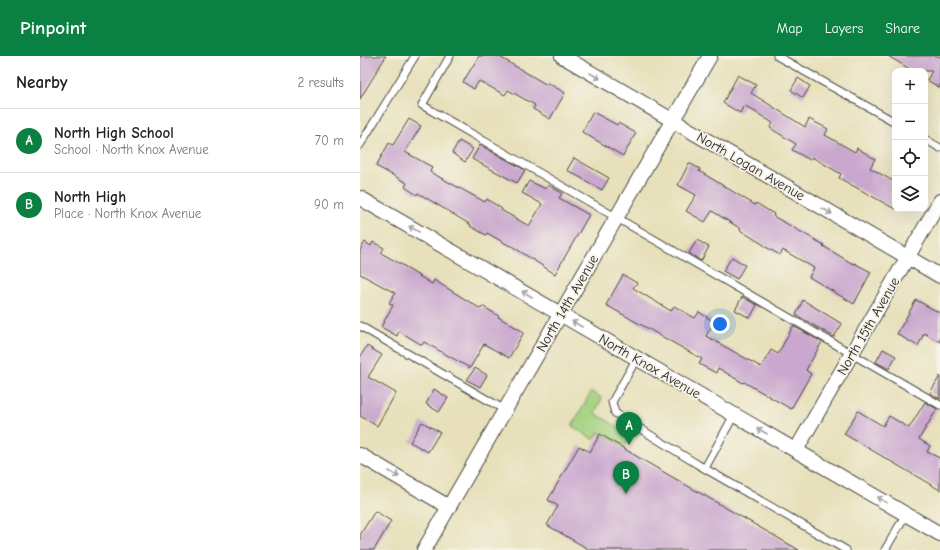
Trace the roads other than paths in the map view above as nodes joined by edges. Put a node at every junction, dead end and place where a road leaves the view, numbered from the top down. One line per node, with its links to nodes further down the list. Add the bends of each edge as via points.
1 (415, 56): 9 (lane)
2 (450, 56): 13 (lane, via 422,105)
3 (562, 56): 6 (street, North Logan Avenue, one-way to 6)
4 (710, 56): 6 (street, North 14th Avenue)
5 (777, 56): 7 (lane)
6 (673, 120): 13 (street, North 14th Avenue); 14 (street, North Logan Avenue, one-way to 14)
7 (892, 120)
8 (927, 140): 10 (lane)
9 (360, 145)
10 (940, 148)
11 (360, 198): 16 (street, North Knox Avenue, one-way to 11)
12 (940, 201): 14 (street, North 15th Avenue)
13 (616, 217): 16 (street, North 14th Avenue); 18 (lane)
14 (908, 257): 15 (street, North Logan Avenue); 18 (street, North 15th Avenue)
15 (940, 276)
16 (560, 314): 19 (street, North Knox Avenue, one-way to 16); 21 (street, North 14th Avenue)
17 (360, 326): 21 (lane)
18 (852, 354): 20 (lane); 23 (street, North 15th Avenue)
19 (637, 358): 22 (street, North Knox Avenue); 25 (lane, via 612,402 615,413)
20 (940, 405)
21 (505, 410): 26 (street, North 14th Avenue)
22 (734, 415): 23 (street, North Knox Avenue, one-way to 22); 25 (lane)
23 (796, 450): 27 (street, North Knox Avenue, one-way to 23)
24 (360, 455): 26 (street, one-way to 26)
25 (705, 468): 30 (lane)
26 (449, 507): 29 (street, North 14th Avenue)
27 (906, 514): 28 (street, North Knox Avenue); 31 (lane)
28 (940, 534)
29 (424, 550)
30 (846, 550)
31 (885, 550)

